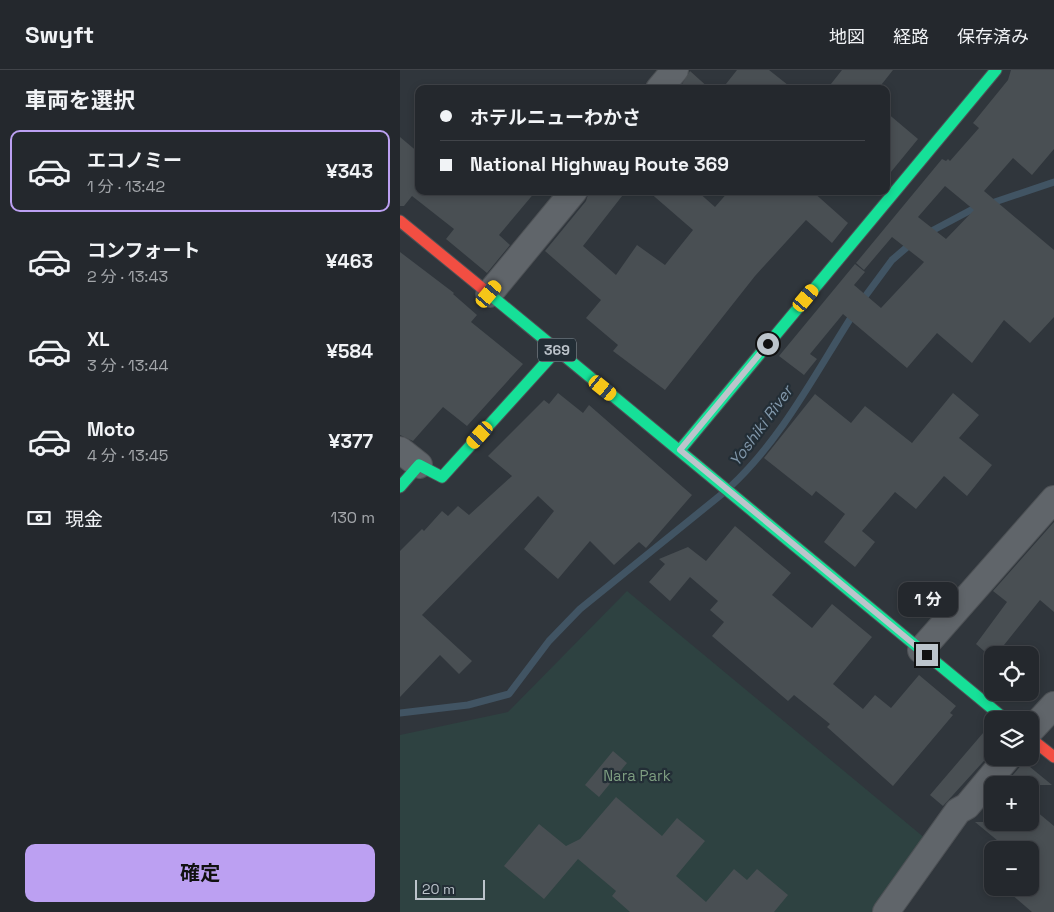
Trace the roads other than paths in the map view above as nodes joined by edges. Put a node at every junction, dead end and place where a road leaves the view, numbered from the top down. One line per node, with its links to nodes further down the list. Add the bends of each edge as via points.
1 (675, 70): 3 (street)
2 (996, 70): 8 (main road)
3 (662, 85)
4 (571, 195): 6 (street)
5 (400, 221): 6 (main road, 369)
6 (489, 294): 7 (main road, 369)
7 (557, 350): 8 (main road, 369); 9 (main road, via 442,477)
8 (680, 450): 12 (main road, 369)
9 (409, 457): 10 (main road)
10 (400, 487)
11 (1054, 499): 12 (street)
12 (922, 650): 14 (main road, 369)
13 (1054, 705): 15 (street)
14 (995, 711)
15 (1039, 722)
16 (1039, 745): 17 (main road)
17 (1054, 757)
18 (1000, 766): 19 (street, via 967,806 958,811)
19 (886, 912)

